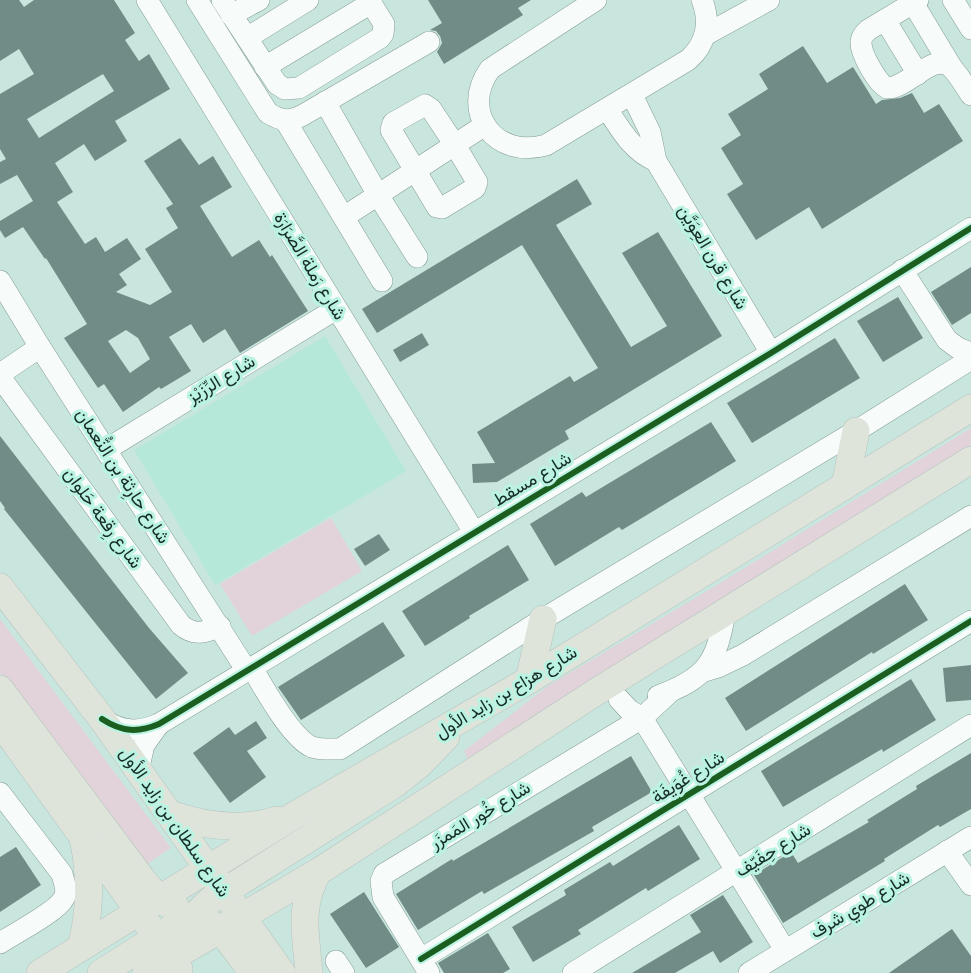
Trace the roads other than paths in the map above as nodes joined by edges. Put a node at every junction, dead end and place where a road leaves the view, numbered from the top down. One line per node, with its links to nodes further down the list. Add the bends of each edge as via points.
1 (147, 0): 36 (street, شارع رَملة الصَّرَارَة)
2 (197, 0): 24 (street, via 268,113)
3 (259, 0): 11 (street)
4 (308, 0): 15 (street)
5 (596, 0): 25 (street, via 490,69 478,94)
6 (702, 0): 14 (street)
7 (953, 0): 13 (street)
8 (370, 1): 17 (street); 17 (street, via 384,24 383,34 376,41 294,90 277,84)
9 (765, 1): 14 (street)
10 (915, 1): 12 (street); 18 (street)
11 (226, 7): 15 (street)
12 (885, 20): 19 (street); 19 (street, via 867,30 861,45 879,83 891,88)
13 (971, 29)
14 (705, 35): 20 (street, via 688,60)
15 (247, 38): 17 (street)
16 (429, 42): 22 (street)
17 (266, 68)
18 (951, 68): 19 (street, via 937,63); 21 (street)
19 (918, 74)
20 (632, 95): 23 (street); 27 (street, شارع قرن العِوَيَّن, via 650,132)
21 (971, 95)
22 (326, 102): 24 (street, via 295,119); 29 (street)
23 (607, 110): 25 (street, via 546,145 528,149 501,142); 27 (street, شارع قرن العِوَيَّن, via 630,143)
24 (285, 120): 30 (street)
25 (485, 125): 26 (street)
26 (455, 145): 28 (street); 28 (street, via 477,182 475,188 442,208 437,207); 28 (street, via 425,105 393,123 391,130)
27 (656, 161): 39 (street, شارع قرن العِوَيَّن)
28 (414, 171): 29 (street)
29 (378, 195): 30 (street); 32 (street)
30 (344, 218): 35 (street)
31 (971, 228): 33 (street, شارع مسقط)
32 (417, 257)
33 (902, 270): 37 (street); 39 (street, شارع مسقط)
34 (0, 281): 38 (street, شارع حارِثة بن النُّعمان)
35 (382, 281)
36 (336, 309): 46 (street, شارع الرِّزَيْز); 50 (street, شارع رَملة الصَّرَارَة)
37 (946, 340): 40 (street); 43 (street)
38 (40, 347): 42 (street, شارع رِقعة حَلوان); 46 (street, شارع حارِثة بن النُّعمان)
39 (771, 353): 50 (street, شارع مسقط)
40 (971, 353)
41 (971, 359): 43 (street)
42 (0, 376): 55 (street, شارع رِقعة حَلوان, via 181,625 199,633)
43 (943, 376): 45 (street)
44 (971, 408): 48 (main road, شارع هزاع بن زايد الأول)
45 (856, 431): 48 (main road); 53 (street)
46 (106, 449): 55 (street, شارع حارِثة بن النُّعمان)
47 (971, 460): 52 (main road)
48 (845, 486): 58 (main road, شارع هزاع بن زايد الأول)
49 (971, 516): 57 (street, via 743,655)
50 (474, 532): 56 (street, شارع مسقط)
51 (0, 587): 63 (main road, شارع سلطان بن زايد الأول)
52 (724, 613): 57 (street, via 716,650); 61 (main road)
53 (543, 619): 56 (street, شارع حارِثة بن النُّعمان, via 340,749 324,750 303,742); 58 (main road)
54 (971, 621): 69 (street, شارع غُوَيفَة)
55 (220, 626): 56 (street, شارع حارِثة بن النُّعمان)
56 (249, 669): 66 (street, شارع مسقط)
57 (705, 671): 60 (street)
58 (529, 680): 65 (main road, شارع هزاع بن زايد الأول)
59 (0, 689): 81 (main road, via 142,879)
60 (670, 692): 61 (street, via 644,700); 62 (street, شارع خُور المَمزَر)
61 (608, 696): 62 (street); 77 (main road)
62 (642, 718): 69 (street); 88 (street, شارع خُور المَمزَر, via 384,874 382,897)
63 (102, 719): 66 (street, شارع مسقط, via 124,730 142,730); 68 (main road, شارع سلطان بن زايد الأول)
64 (0, 722): 73 (main road)
65 (454, 723): 72 (main road, شارع هزاع بن زايد الأول); 80 (main road, via 438,747 395,784)
66 (159, 724): 68 (street, شارع مسقط, via 144,745)
67 (971, 726): 78 (street, شارع حِفَيّف)
68 (138, 771): 71 (main road, شارع سلطان بن زايد الأول)
69 (689, 794): 78 (street); 88 (street, شارع غُوَيفَة)
70 (3, 803): 84 (street, via 62,874 66,887 65,897 57,908)
71 (170, 814): 72 (main road, via 202,824 236,826); 76 (main road, شارع سلطان بن زايد الأول)
72 (295, 815): 76 (main road, شارع هزاع بن زايد الأول)
73 (83, 837): 81 (main road); 85 (main road, via 89,903)
74 (971, 837): 75 (street, شارع طوي شرف)
75 (947, 851): 79 (street); 86 (street, شارع طوي شرف)
76 (208, 870): 80 (main road, شارع سلطان بن زايد الأول); 81 (main road, شارع هزاع بن زايد الأول); 82 (main road)
77 (318, 872): 83 (main road); 94 (main road, via 304,910)
78 (737, 872): 86 (street); 95 (street, شارع حِفَيّف)
79 (971, 885)
80 (224, 892): 82 (main road); 83 (main road, شارع سلطان بن زايد الأول)
81 (149, 906): 82 (main road); 85 (main road, شارع هزاع بن زايد الأول); 87 (main road)
82 (191, 914): 83 (main road); 87 (main road)
83 (231, 922): 87 (main road); 92 (main road); 93 (main road, شارع سلطان بن زايد الأول)
84 (0, 943)
85 (81, 947): 89 (main road, شارع هزاع بن زايد الأول)
86 (785, 950): 96 (street, شارع طوي شرف)
87 (170, 956): 90 (main road); 91 (main road)
88 (425, 966)
89 (40, 973)
90 (101, 973)
91 (146, 973)
92 (253, 973)
93 (282, 973)
94 (309, 973)
95 (573, 973)
96 (749, 973)

